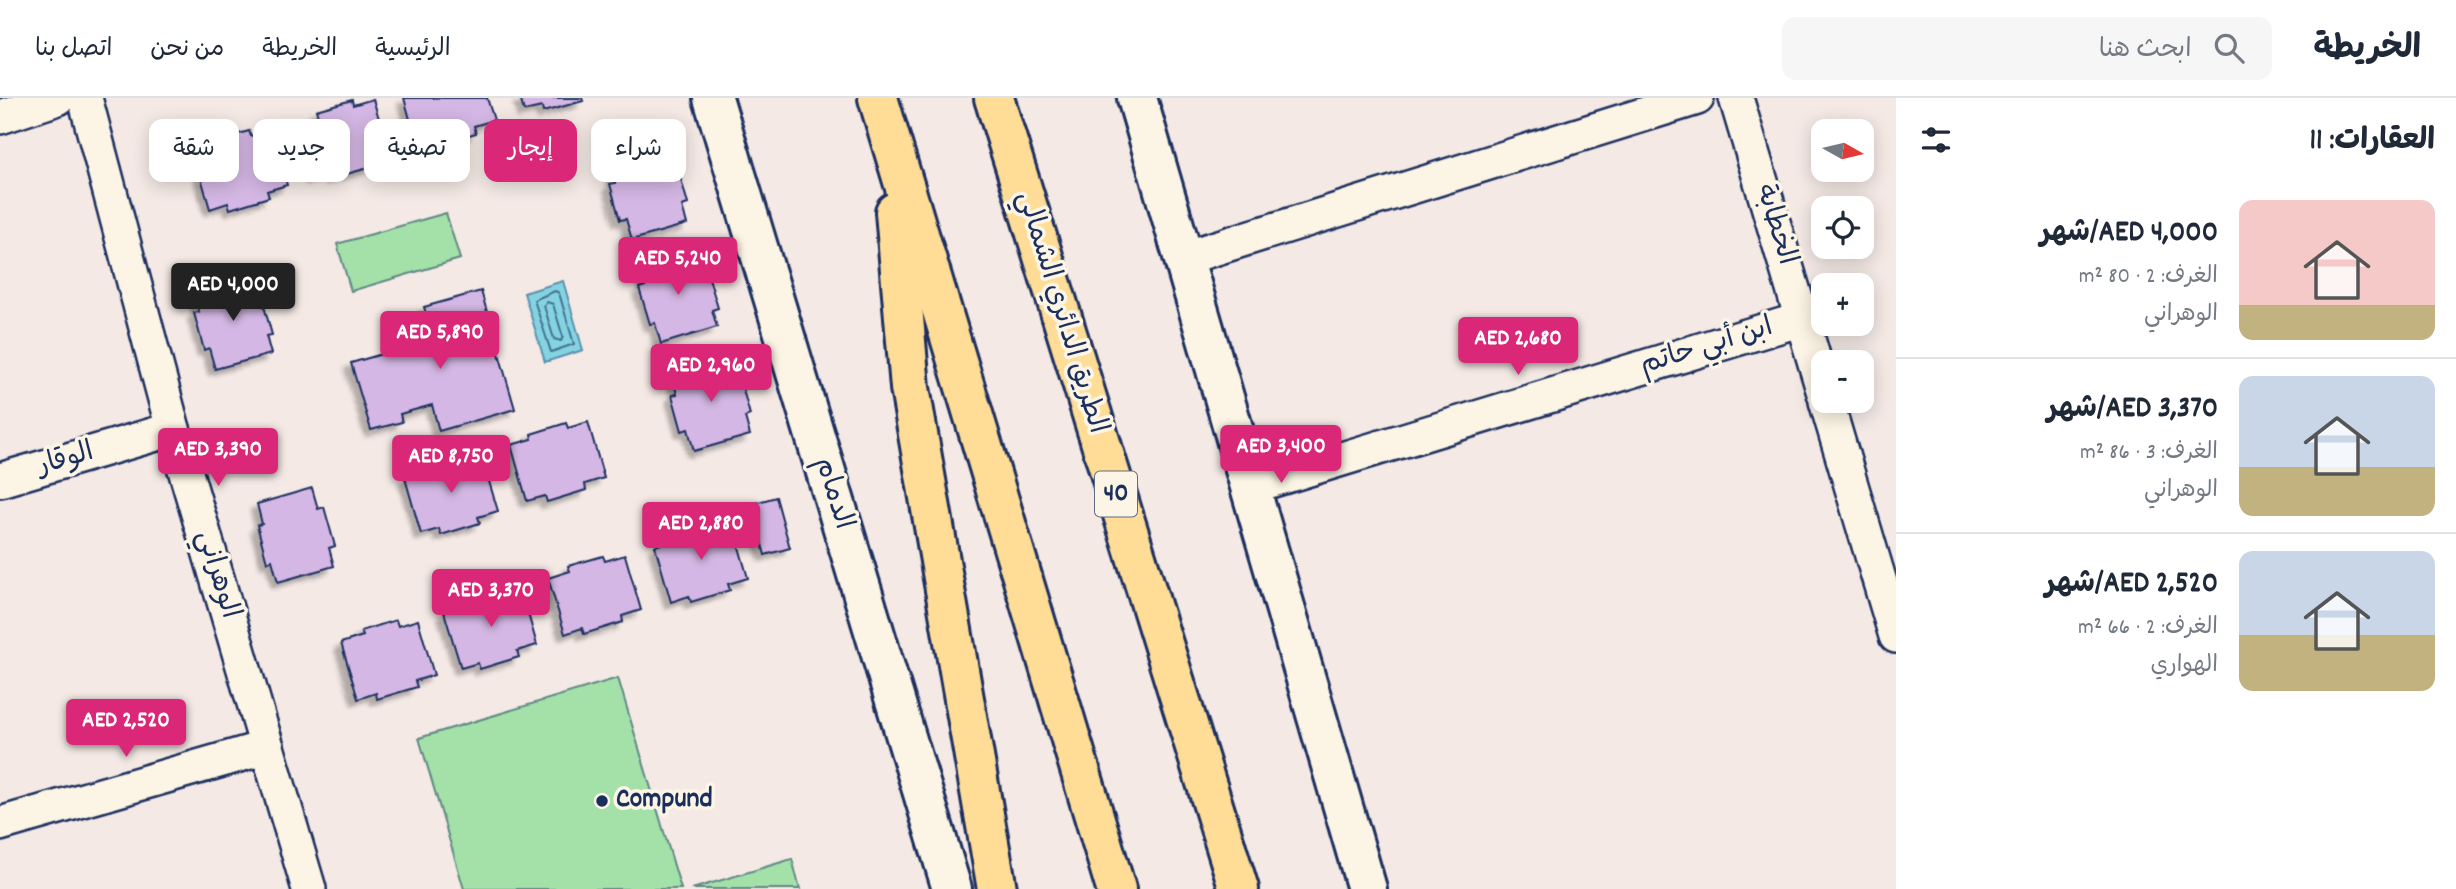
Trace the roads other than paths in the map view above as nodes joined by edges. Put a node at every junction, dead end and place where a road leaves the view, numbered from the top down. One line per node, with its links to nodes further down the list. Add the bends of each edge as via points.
1 (58, 98): 9 (street)
2 (85, 98): 14 (street, الوهراني)
3 (713, 98): 21 (street, الدمام)
4 (993, 98): 24 (highway, الطريق الدائري الشمالي / 40)
5 (1137, 98): 10 (street)
6 (1697, 98): 10 (street)
7 (1736, 98): 11 (street, الخطابة)
8 (884, 116): 22 (highway, via 910,388); 23 (highway)
9 (0, 117)
10 (1184, 258): 16 (street)
11 (1802, 319): 12 (street, الخطابة); 16 (street, ابن أبي حاتم)
12 (1811, 350)
13 (1830, 413): 17 (street)
14 (173, 429): 15 (street, الوقار); 18 (street, الوهراني)
15 (0, 480)
16 (1250, 487): 25 (street)
17 (1896, 636)
18 (267, 747): 19 (street); 20 (street, الوهراني)
19 (0, 824)
20 (309, 889)
21 (952, 889)
22 (998, 889)
23 (1116, 889)
24 (1239, 889)
25 (1367, 889)

